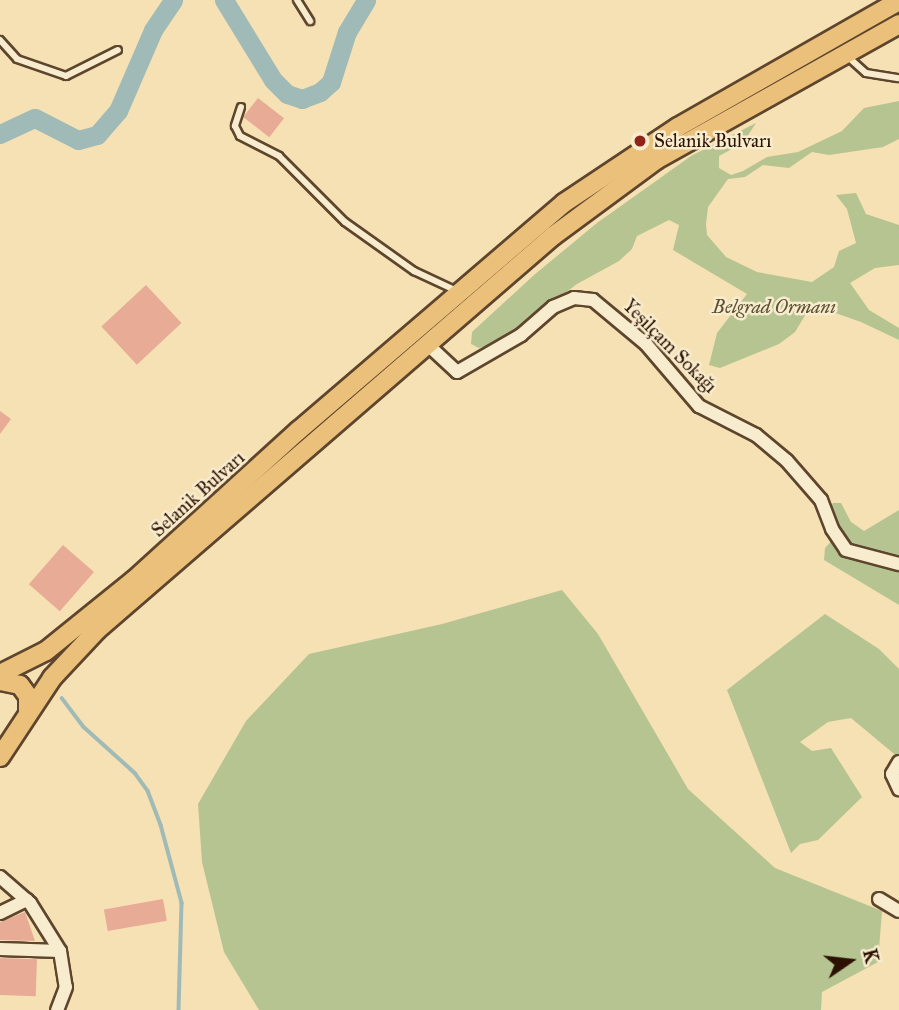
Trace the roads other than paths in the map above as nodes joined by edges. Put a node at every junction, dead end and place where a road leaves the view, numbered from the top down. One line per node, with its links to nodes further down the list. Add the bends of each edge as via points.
1 (297, 0): 3 (lane)
2 (899, 1): 10 (main road, Selanik Bulvarı, via 611,171 564,203)
3 (310, 21)
4 (899, 24): 7 (main road, Selanik Bulvarı)
5 (0, 40): 6 (lane, via 17,59 66,76)
6 (118, 50)
7 (847, 56): 8 (lane, via 866,72); 11 (main road, Selanik Bulvarı, via 714,126 607,194)
8 (899, 78)
9 (241, 107): 10 (lane, via 235,127 240,136 279,156 345,222 414,271)
10 (461, 293): 13 (main road, Selanik Bulvarı, via 298,431 134,580 46,651)
11 (427, 344): 12 (street, Yeşilçam Sokağı, via 457,372 521,335 552,307 573,298 593,300 646,344 699,406 756,435 787,461 821,500 846,550); 15 (main road, Selanik Bulvarı, via 97,630)
12 (899, 564)
13 (0, 674)
14 (0, 681): 15 (main road, via 20,685 28,696)
15 (28, 711): 16 (main road, Selanik Bulvarı)
16 (2, 751)
17 (899, 762): 18 (street, via 892,774)
18 (899, 789)
19 (0, 877): 21 (street)
20 (879, 899): 22 (street)
21 (27, 900): 23 (street); 25 (street)
22 (899, 911)
23 (0, 913)
24 (0, 949): 25 (street)
25 (60, 951): 26 (street, via 66,987)
26 (57, 1010)

